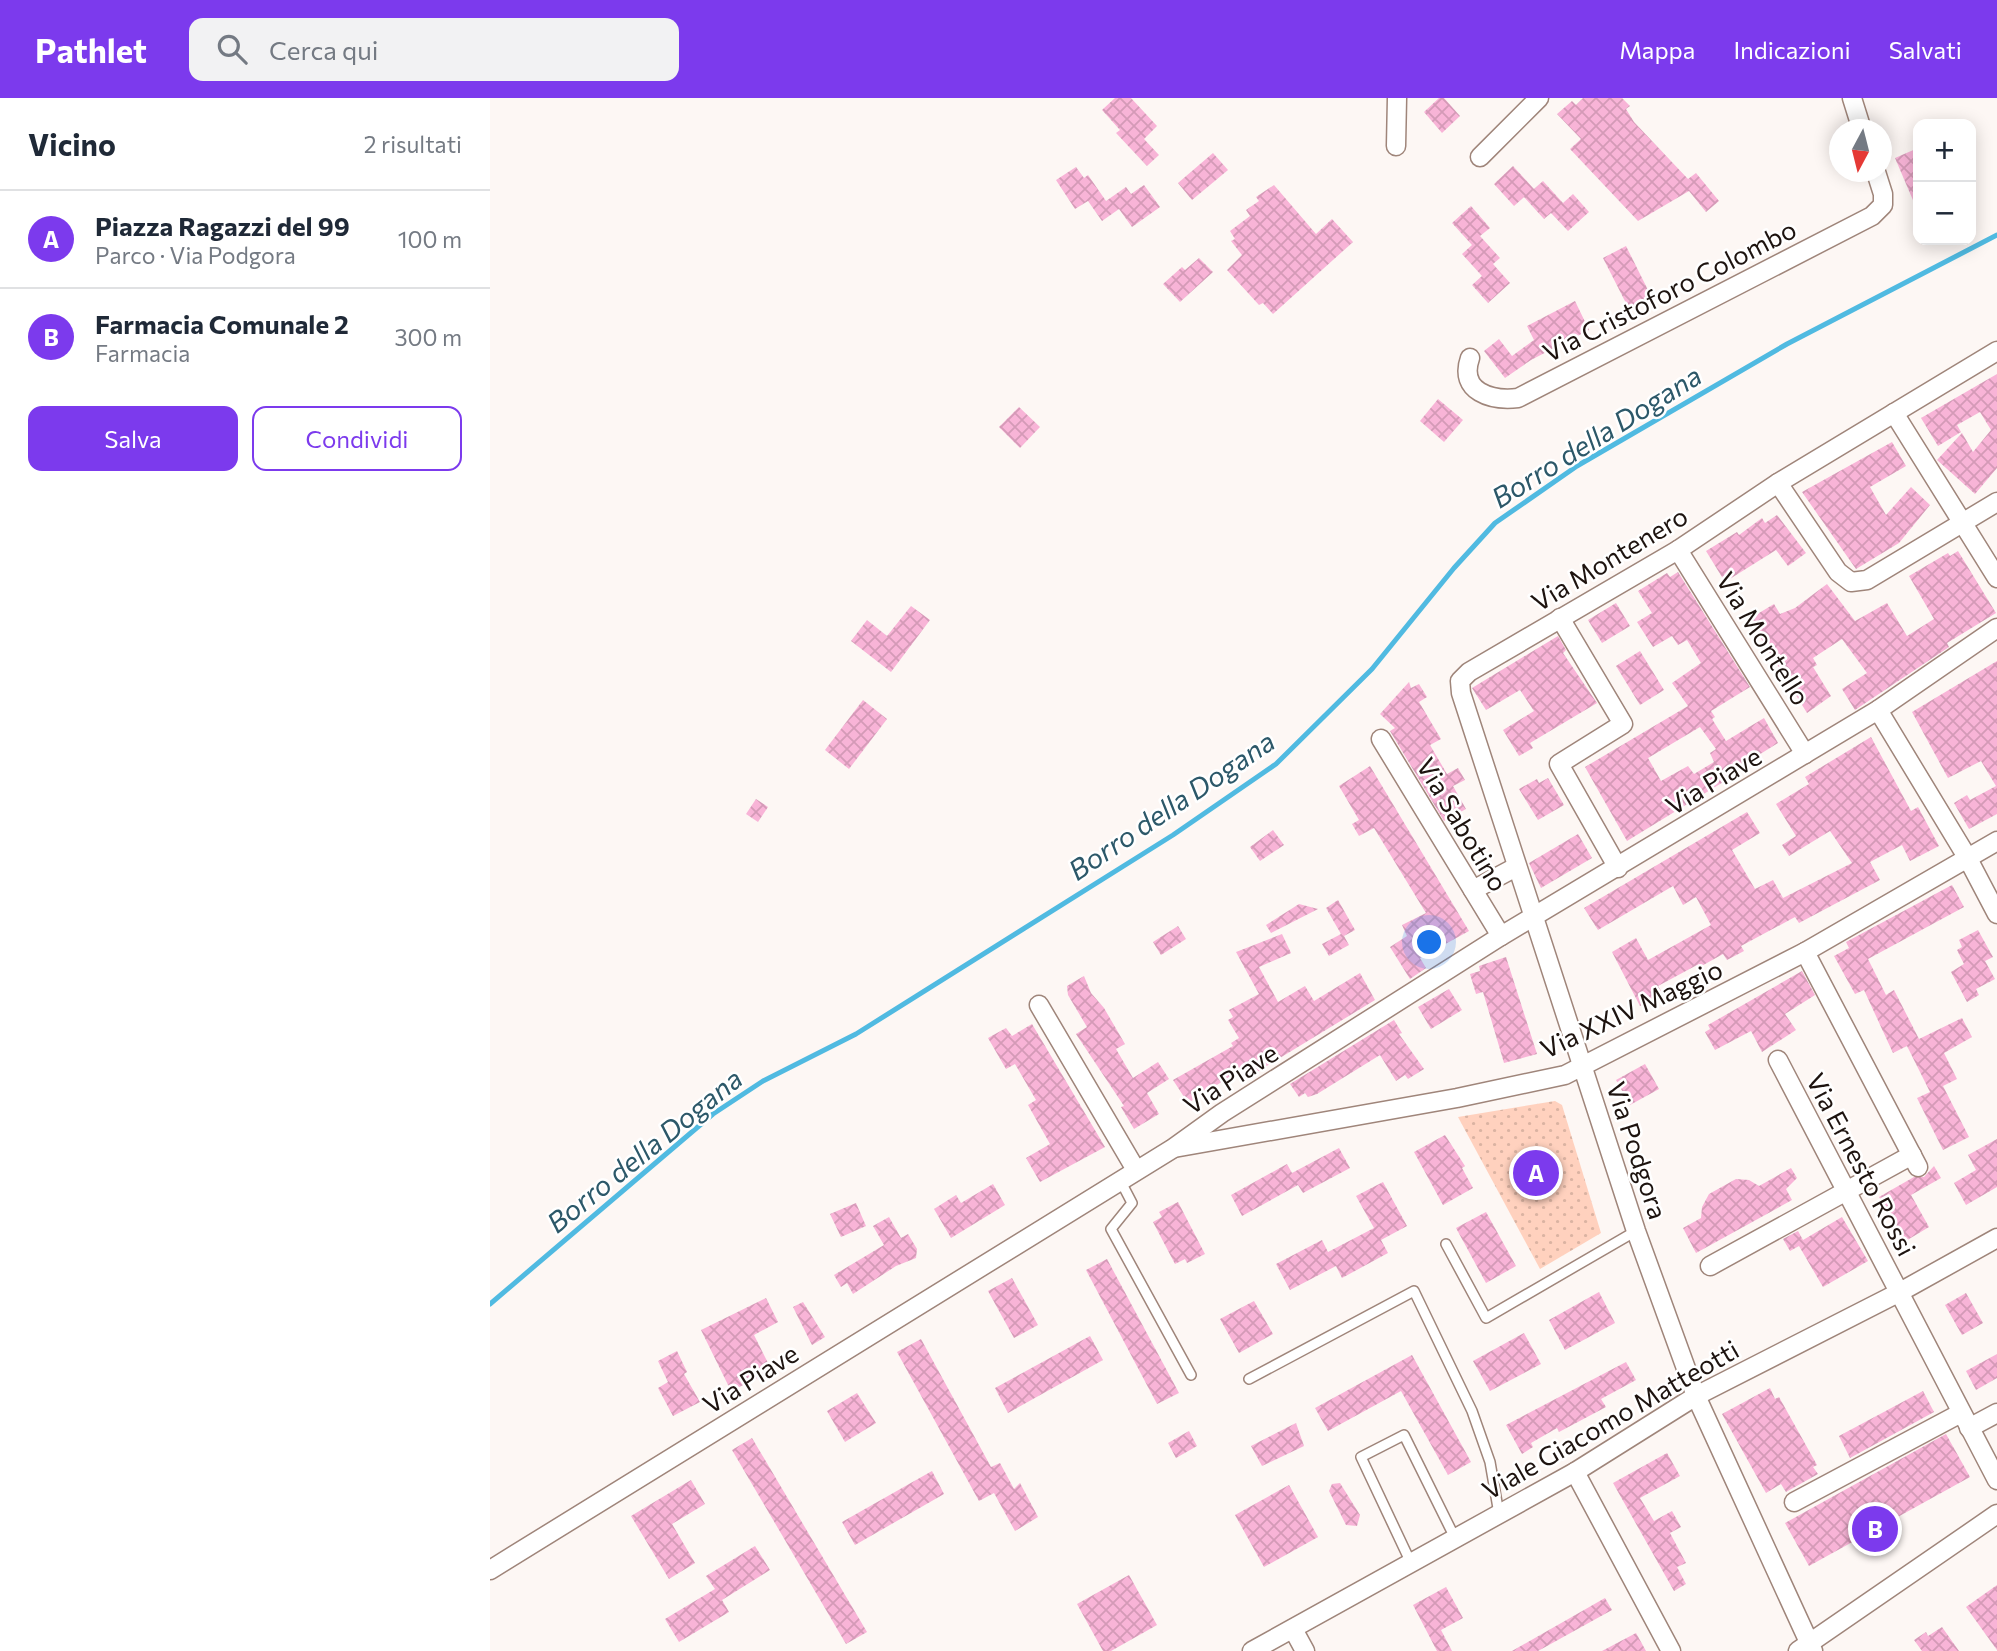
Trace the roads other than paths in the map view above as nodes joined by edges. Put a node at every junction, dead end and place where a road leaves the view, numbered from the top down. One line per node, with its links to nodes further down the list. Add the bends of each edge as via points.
1 (1397, 98): 5 (street)
2 (1539, 98): 6 (street)
3 (1852, 98): 4 (street)
4 (1859, 119)
5 (1396, 146)
6 (1480, 157)
7 (1879, 182): 9 (street, Via Cristoforo Colombo, via 1882,205 1872,216 1518,398 1499,400 1480,394 1470,384)
8 (1997, 351): 10 (street, Via Montenero)
9 (1470, 358)
10 (1894, 413): 11 (street, Via Montenero); 13 (street)
11 (1778, 482): 13 (street, via 1838,572 1851,582 1867,580); 14 (street, Via Montenero)
12 (1997, 502): 13 (street)
13 (1963, 523): 15 (street)
14 (1678, 550): 16 (street, Via Montenero); 20 (street, Via Montello)
15 (1997, 578)
16 (1560, 618): 23 (street, Via Montenero, via 1460,681); 24 (street, via 1623,724 1559,764)
17 (1997, 628): 18 (street, Via Piave)
18 (1878, 710): 20 (street, Via Piave); 22 (street)
19 (1381, 739): 25 (street, Via Sabotino)
20 (1805, 754): 24 (street, Via Piave)
21 (1997, 841): 22 (street, Via XXIV Maggio)
22 (1967, 857): 26 (street); 29 (street, Via XXIV Maggio)
23 (1517, 867): 25 (street); 27 (street, Via Montenero)
24 (1618, 868): 27 (street, Via Piave)
25 (1473, 890): 28 (street, Via Sabotino)
26 (1997, 914)
27 (1533, 918): 28 (street, Via Piave); 32 (street, Via Podgora)
28 (1501, 936): 33 (street, Via Piave)
29 (1805, 952): 32 (street, Via XXIV Maggio); 36 (street, via 1915,1161)
30 (1039, 1005): 34 (street)
31 (1779, 1060): 36 (street, Via Ernesto Rossi)
32 (1583, 1065): 33 (street, Via XXIV Maggio, via 1565,1074 1457,1098); 37 (street, Via Podgora)
33 (1172, 1149): 34 (street, Via Piave)
34 (1136, 1170): 35 (street, Via Piave)
35 (1120, 1179): 42 (lane, via 1132,1203 1111,1229); 54 (street, Via Piave)
36 (1846, 1191): 40 (street); 41 (street, Via Ernesto Rossi)
37 (1636, 1231): 39 (lane, via 1486,1318); 44 (street, Via Podgora)
38 (1997, 1238): 41 (street, Viale Giacomo Matteotti)
39 (1446, 1244)
40 (1710, 1266)
41 (1900, 1292): 44 (street, Viale Giacomo Matteotti); 46 (street, Via Ernesto Rossi)
42 (1191, 1375)
43 (1249, 1379): 50 (lane, via 1414,1290 1472,1411 1490,1462)
44 (1696, 1396): 47 (street, Viale Giacomo Matteotti); 56 (street, Via Podgora)
45 (1997, 1413): 46 (street)
46 (1965, 1420): 48 (street, Via Ernesto Rossi); 49 (street)
47 (1575, 1472): 50 (street, Viale Giacomo Matteotti); 59 (street)
48 (1997, 1480)
49 (1794, 1502)
50 (1499, 1514): 52 (street, Viale Giacomo Matteotti)
51 (1997, 1514): 56 (street)
52 (1455, 1538): 53 (street, Viale Giacomo Matteotti); 53 (lane, via 1404,1435 1361,1457)
53 (1411, 1563): 55 (street, Viale Giacomo Matteotti)
54 (490, 1570)
55 (1293, 1629): 57 (street, Viale Giacomo Matteotti); 58 (street)
56 (1807, 1649)
57 (1252, 1651)
58 (1305, 1651)
59 (1671, 1651)

